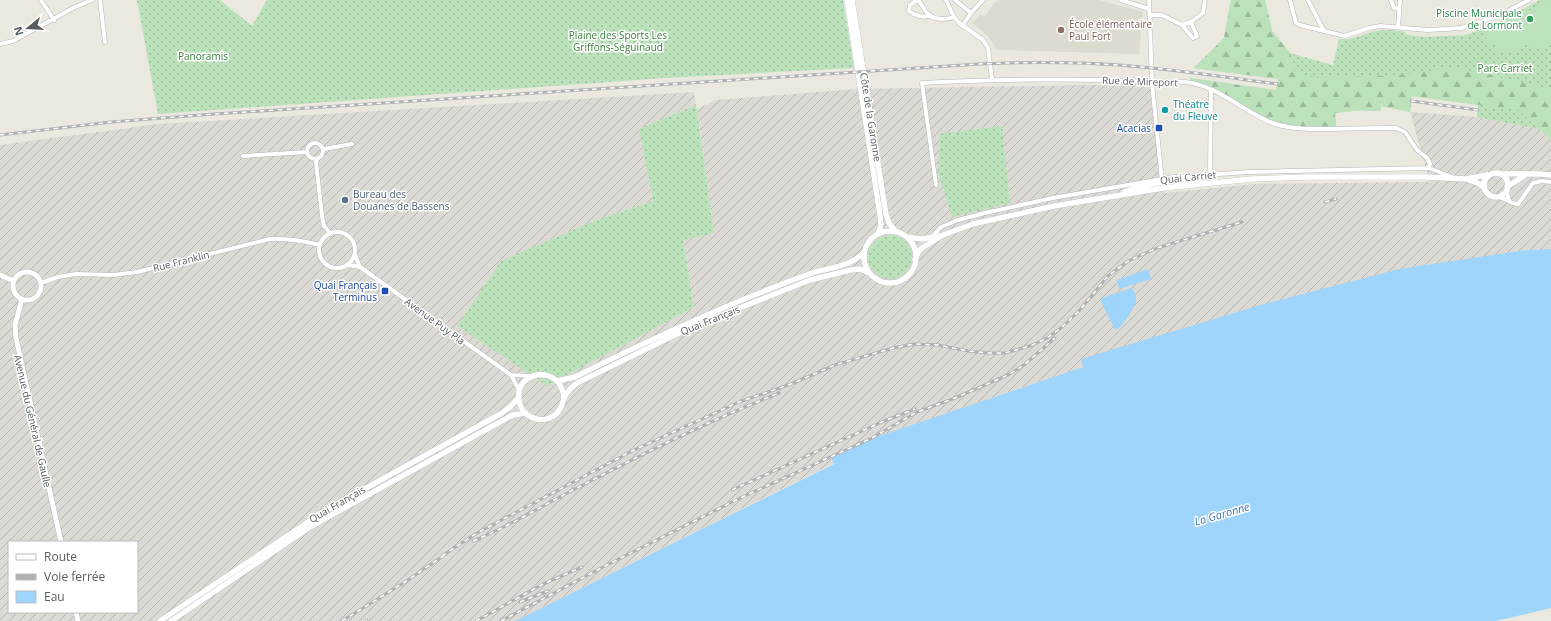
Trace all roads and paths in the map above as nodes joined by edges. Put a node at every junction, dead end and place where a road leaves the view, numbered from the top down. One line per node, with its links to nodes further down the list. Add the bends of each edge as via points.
1 (41, 0): 24 (street)
2 (92, 0): 24 (street)
3 (100, 0): 30 (street)
4 (847, 0): 57 (main road, Côte de la Garonne, via 880,215 881,225)
5 (852, 0): 55 (main road, Côte de la Garonne, via 886,214)
6 (918, 0): 21 (street); 21 (street, via 910,5 910,11 923,17)
7 (946, 0): 23 (street)
8 (955, 0): 20 (street)
9 (983, 0): 20 (street)
10 (1121, 0): 18 (street)
11 (1149, 0): 18 (street)
12 (1205, 0): 25 (street, via 1203,13)
13 (1290, 0): 29 (street, via 1296,23)
14 (1308, 0): 29 (street)
15 (1391, 0): 19 (street, via 1394,8)
16 (1400, 0): 19 (street)
17 (1529, 0): 28 (street, via 1498,16 1462,28 1428,30)
18 (1149, 9): 22 (street)
19 (1399, 9): 28 (street)
20 (971, 13): 27 (street)
21 (930, 15): 23 (street, via 949,19)
22 (1149, 15): 26 (street, via 1162,15); 33 (street)
23 (954, 17): 27 (street)
24 (54, 20): 31 (street, via 13,41)
25 (1191, 22): 26 (street); 26 (street, via 1197,36 1195,38)
26 (1182, 24)
27 (963, 25): 32 (street, via 983,40 988,48)
28 (1398, 27): 29 (street, via 1380,26 1345,36)
29 (1324, 31)
30 (105, 42)
31 (0, 44)
32 (992, 79): 33 (street, Rue de Mireport); 50 (street, Rue de Mireport, via 922,83)
33 (1152, 82): 34 (street, Rue de Mireport, via 1185,82); 49 (street)
34 (1212, 90): 40 (street, Rue de Mireport, via 1255,116 1297,129 1396,128 1405,132 1417,150 1427,158); 42 (street)
35 (352, 144): 36 (street)
36 (324, 149): 37 (street, via 316,142 308,146); 39 (street, via 322,157)
37 (306, 152): 38 (street); 39 (street, via 311,159)
38 (243, 156)
39 (317, 160): 56 (street, via 322,216 324,226)
40 (1429, 168): 42 (street, Quai Carriet); 46 (street, Quai Carriet)
41 (1502, 174): 43 (main road, via 1495,172); 44 (main road); 52 (main road, via 1507,180)
42 (1210, 175): 49 (street, Quai Carriet)
43 (1487, 175): 47 (main road, Quai Carriet); 51 (main road)
44 (1525, 175): 45 (main road); 52 (main road)
45 (1551, 175)
46 (1452, 178): 47 (main road, Quai Carriet); 49 (main road, Quai Carriet, via 1308,177 1203,183 1195,186)
47 (1466, 179): 51 (main road, Quai Carriet)
48 (1551, 182): 54 (street, via 1533,183 1518,204)
49 (1162, 183): 58 (main road, Quai Carriet, via 1111,197 988,220); 59 (street, Quai Carriet, via 1053,198 985,212 941,227)
50 (936, 185)
51 (1484, 188): 53 (main road, via 1488,194)
52 (1507, 189): 53 (main road); 54 (street)
53 (1498, 197): 54 (street)
54 (1509, 200)
55 (896, 232): 57 (main road); 60 (main road)
56 (331, 234): 61 (street, via 326,236); 63 (street, via 342,233 348,236)
57 (878, 234): 62 (main road, via 872,238)
58 (943, 235): 59 (main road, Quai Carriet); 64 (main road, Quai Carriet, via 922,248)
59 (932, 237): 60 (main road, Quai Carriet)
60 (907, 238): 64 (main road, via 915,251)
61 (320, 245): 65 (street, via 320,256 327,265 337,268); 70 (street, Rue Franklin, via 298,239 270,239 137,272 113,275 76,274)
62 (864, 252): 67 (main road); 74 (main road, Quai Français, via 853,262 813,273 712,312 575,377)
63 (355, 254): 65 (street); 66 (street)
64 (915, 259): 67 (main road, via 910,273 897,282 882,281)
65 (348, 265): 66 (street, Avenue Puy Pla)
66 (360, 267): 72 (street, Avenue Puy Pla)
67 (869, 273): 76 (main road, Quai Français, via 860,269 851,270 810,280 689,328 582,380 570,389)
68 (0, 275): 69 (street)
69 (14, 281): 70 (street, via 20,274 28,272 36,276); 71 (street, via 14,290)
70 (40, 283): 71 (street, via 40,291 34,298)
71 (22, 299): 78 (street, Avenue du Général de Gaulle, via 15,325 16,338)
72 (511, 375): 73 (street); 75 (street, Avenue Puy Pla)
73 (533, 376): 74 (main road, via 546,375); 75 (main road, via 522,384)
74 (557, 381): 76 (main road, via 564,392)
75 (519, 394): 77 (main road, via 520,403); 79 (main road, Quai Français, via 508,410 313,518)
76 (564, 399): 77 (main road, via 560,411 549,418 537,419)
77 (526, 413): 80 (main road, Quai Français, via 513,415 335,512)
78 (61, 541)
79 (160, 621)
80 (171, 621)

